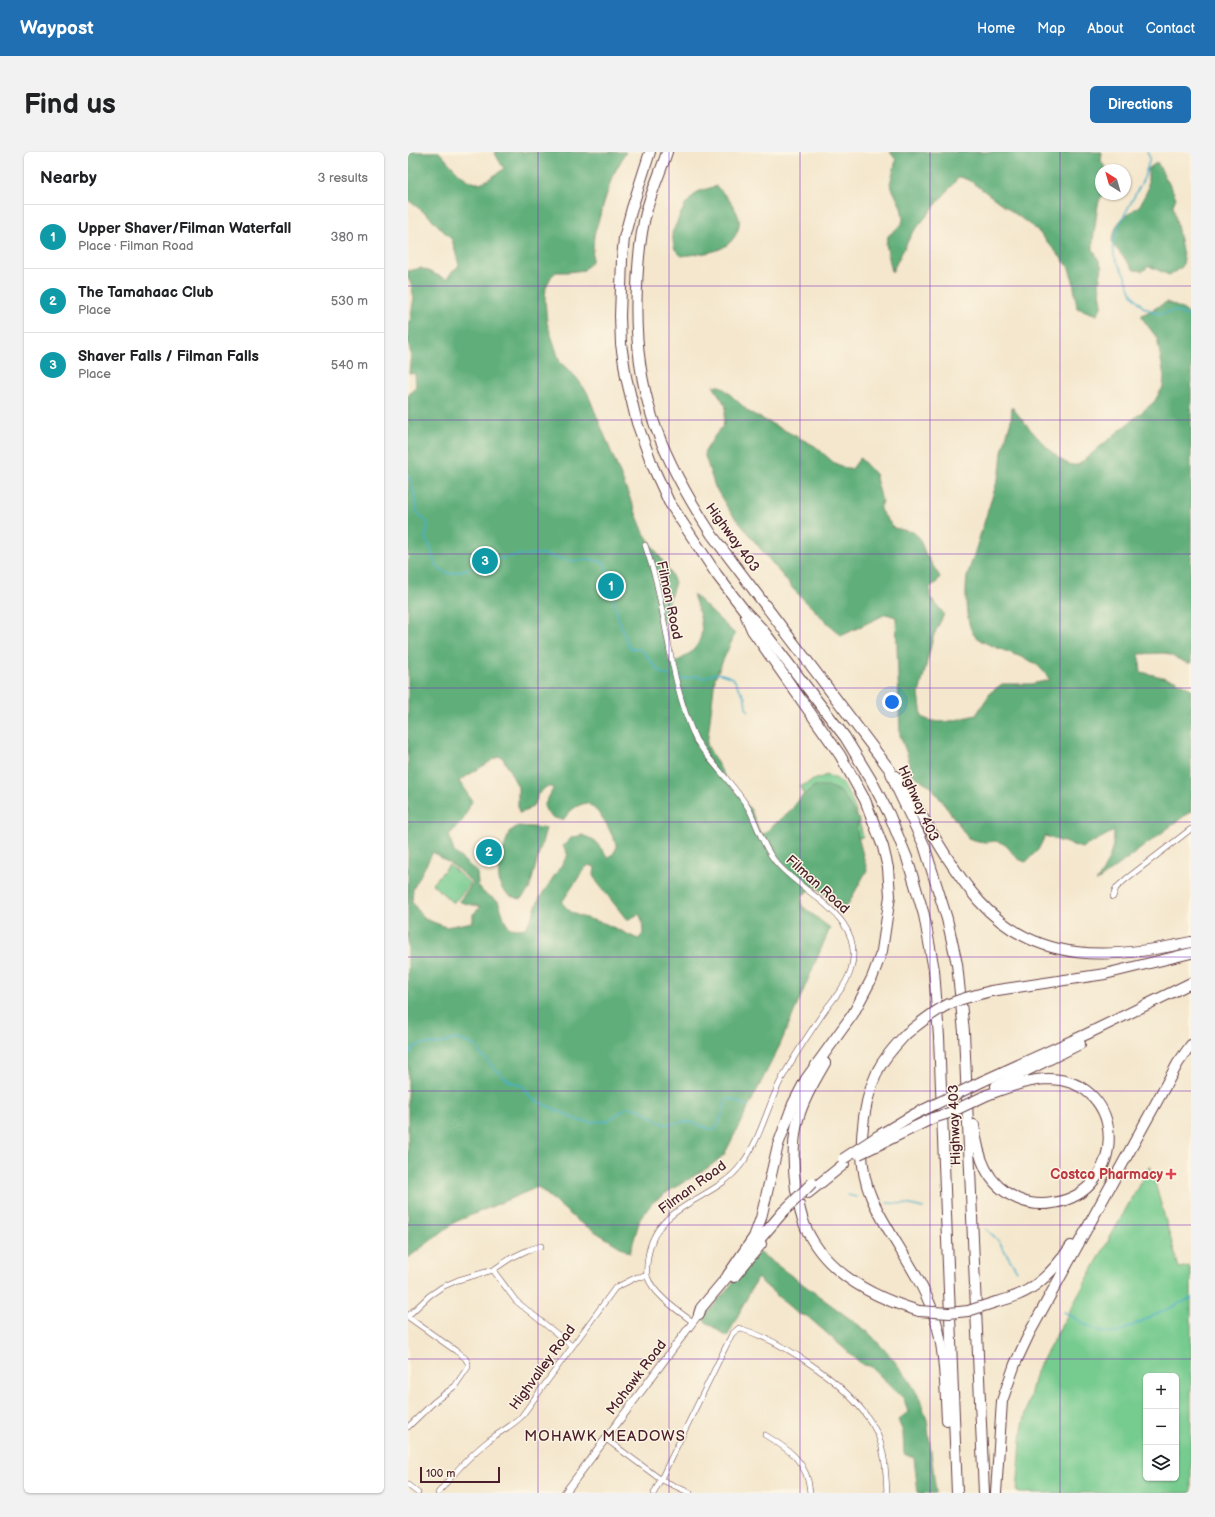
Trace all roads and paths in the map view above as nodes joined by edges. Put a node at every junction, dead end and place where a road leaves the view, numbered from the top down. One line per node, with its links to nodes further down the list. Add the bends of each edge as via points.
1 (650, 152): 4 (highway, Highway 403, via 624,238 620,316 626,377 637,423 669,502 717,575)
2 (667, 152): 5 (highway, Highway 403, via 647,210 638,262 637,342 646,399 653,421 671,465 712,535)
3 (645, 545): 22 (street, Filman Road, via 656,580 671,661 697,742 749,810 766,849 776,863 834,912 843,922 853,946 851,969 846,980 781,1079 748,1155 729,1177 666,1219 651,1242)
4 (744, 610): 12 (highway, via 752,630 840,756 865,800 888,868 890,896 882,951 872,978); 40 (highway, Highway 403, via 762,629 845,737 870,778 889,814 907,858 924,915 934,970 939,1037)
5 (890, 770): 8 (highway, via 902,784 968,887 990,912 1019,933 1066,952 1092,954 1166,948); 15 (highway, Highway 403, via 924,845 947,918 957,964)
6 (1191, 829): 7 (street, via 1116,888)
7 (1113, 897)
8 (1191, 942)
9 (1191, 953): 40 (highway, bridge, via 1106,974 991,991 964,998 922,1021 906,1034 892,1048 878,1069 866,1103 861,1141 865,1174 871,1198 912,1269 933,1312 940,1340 952,1475)
10 (1191, 983): 16 (highway, bridge, via 913,1115)
11 (1191, 990): 14 (highway)
12 (841, 1031): 19 (highway, bridge, via 802,1107 797,1122 793,1164 805,1227 814,1242 844,1276 877,1296 919,1311 968,1311 1020,1294 1041,1281 1063,1258); 23 (highway, via 806,1079 793,1104 778,1145 762,1218 754,1237)
13 (1191, 1044): 19 (highway)
14 (986, 1093): 15 (highway, via 1049,1079 1070,1083 1087,1091 1096,1100 1109,1126 1108,1152 1103,1168 1095,1180 1080,1194 1063,1202 1046,1205 1025,1202 1010,1195 993,1181 982,1163); 16 (highway, bridge, via 914,1128)
15 (967, 1094): 41 (highway, Highway 403)
16 (879, 1140): 17 (highway, bridge)
17 (844, 1162): 18 (highway); 18 (highway, bridge, via 812,1183)
18 (784, 1214): 23 (highway); 24 (highway, via 705,1312)
19 (1094, 1216): 42 (highway, via 1014,1364 1002,1401)
20 (541, 1246): 21 (street, via 511,1258)
21 (493, 1270): 25 (street, via 442,1287); 27 (street, via 516,1301)
22 (647, 1276): 26 (street, via 662,1297); 27 (street, Highvalley Road, via 637,1277 615,1288)
23 (728, 1276): 24 (highway, via 701,1308)
24 (699, 1314): 26 (main road, Mohawk Road)
25 (408, 1316): 28 (street, via 465,1358 468,1363 455,1386)
26 (693, 1322): 30 (main road, Mohawk Road)
27 (572, 1346): 34 (street, Highvalley Road, via 521,1417 489,1439 458,1467)
28 (408, 1427)
29 (765, 1435): 38 (street, via 787,1448 797,1458 805,1471)
30 (606, 1439): 31 (street); 35 (main road, Mohawk Road)
31 (660, 1479): 36 (street); 37 (street); 39 (street, via 732,1334 739,1328 792,1351 850,1396 866,1414 877,1435 885,1463)
32 (408, 1485): 33 (street)
33 (418, 1493)
34 (438, 1493)
35 (565, 1493)
36 (654, 1493)
37 (690, 1493)
38 (810, 1493)
39 (887, 1493)
40 (957, 1493)
41 (984, 1493)
42 (996, 1493)

